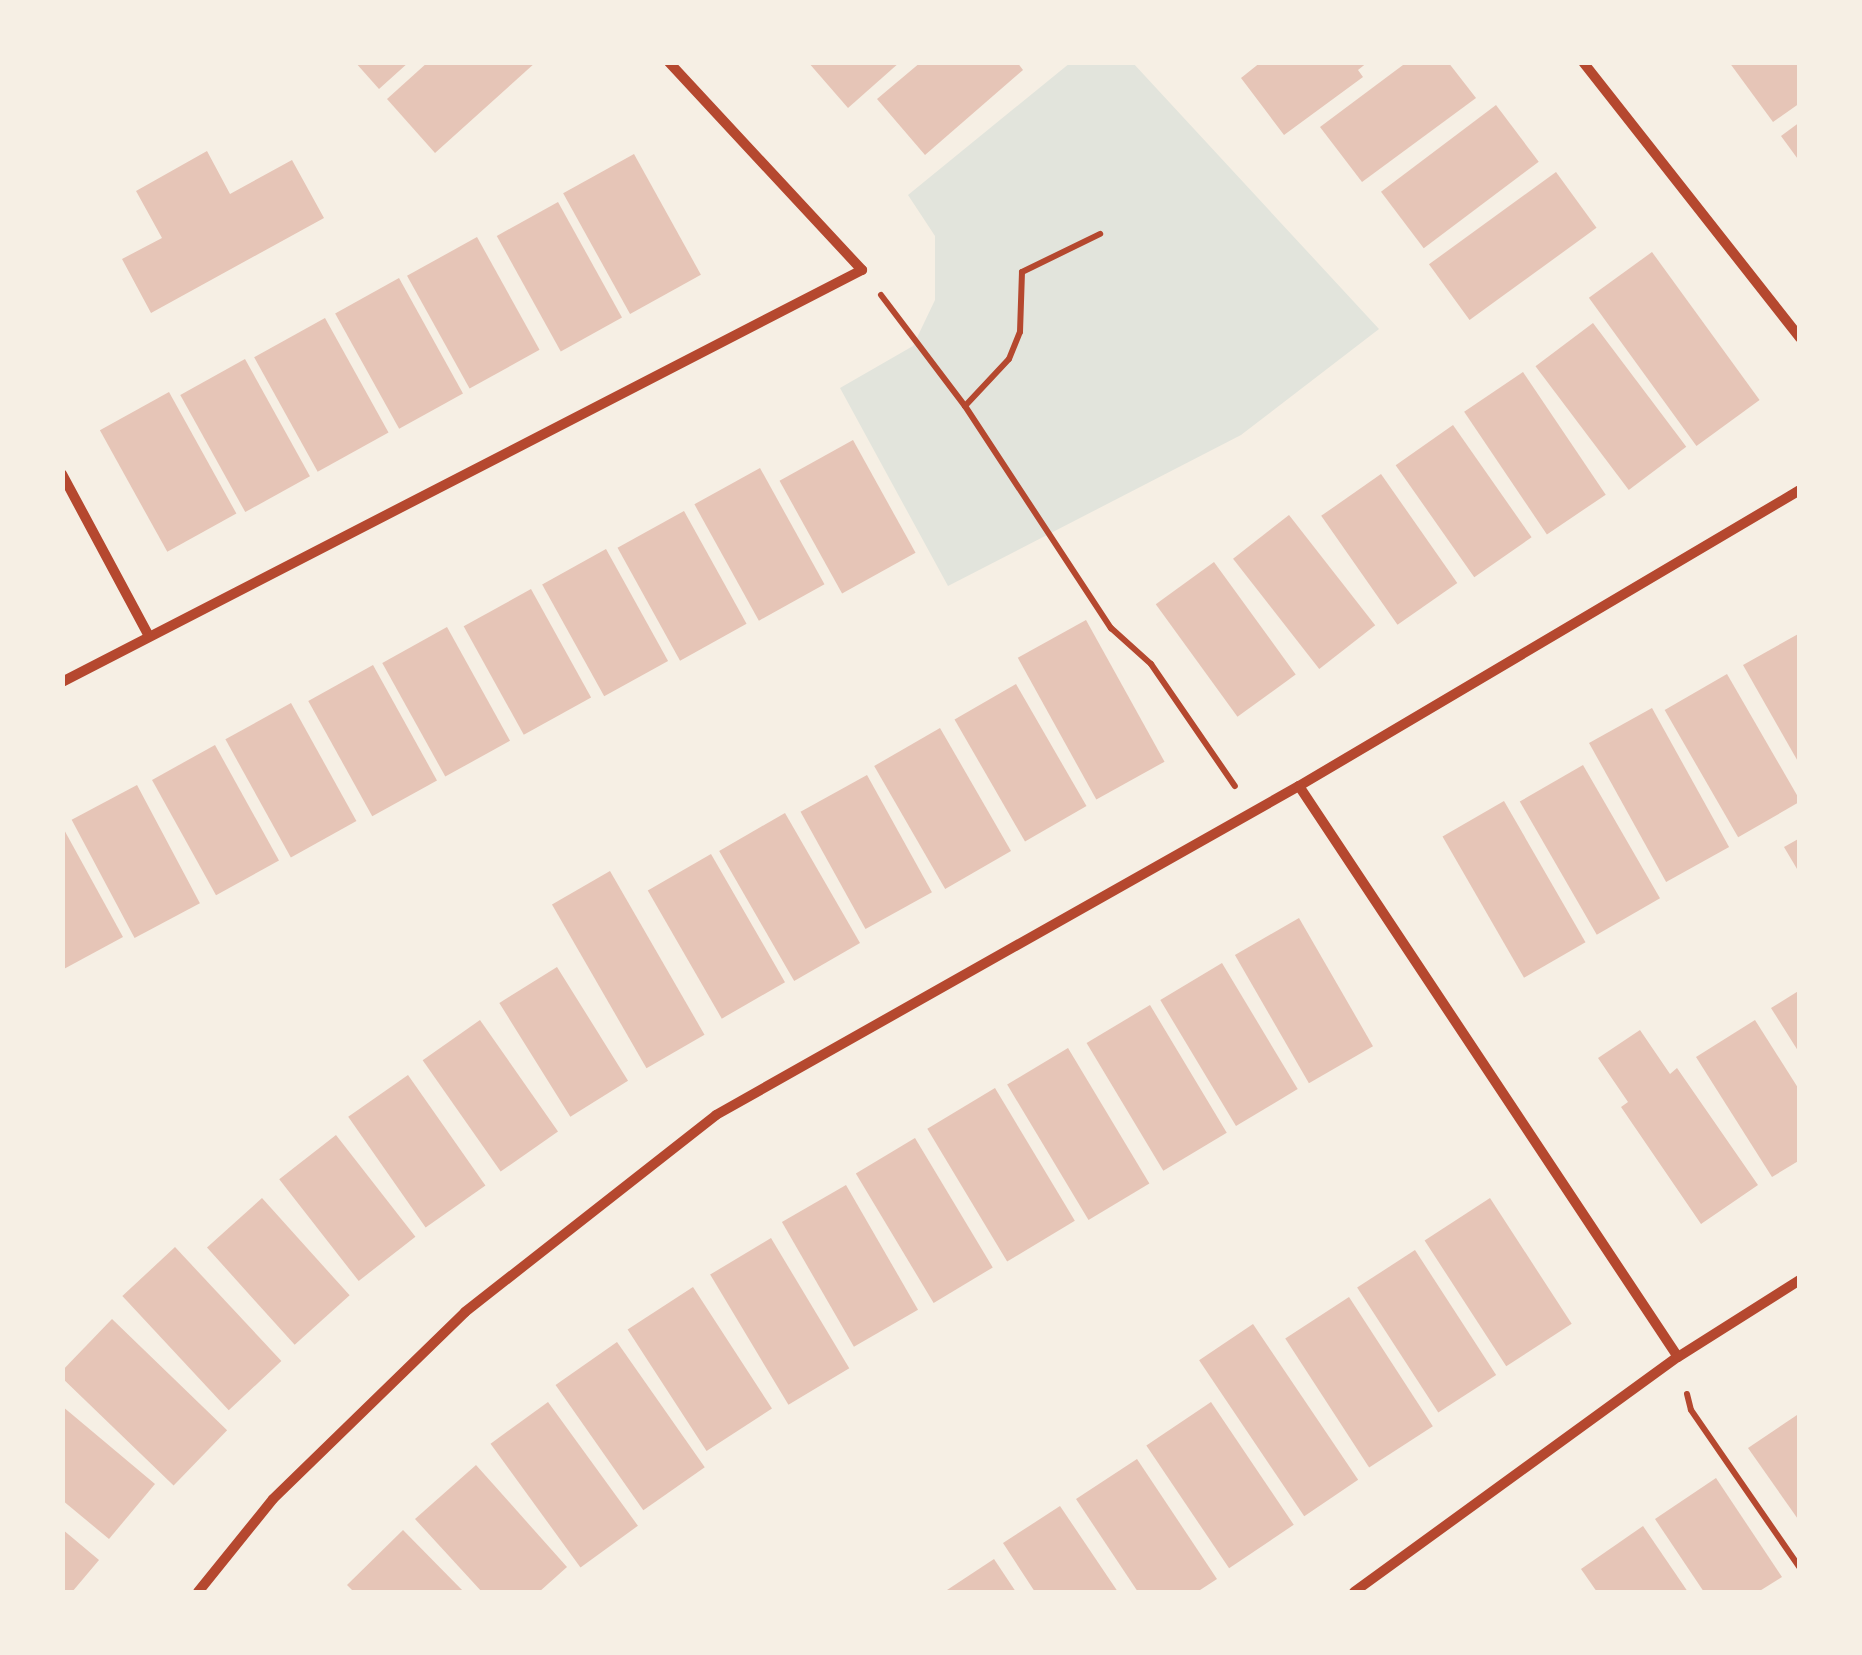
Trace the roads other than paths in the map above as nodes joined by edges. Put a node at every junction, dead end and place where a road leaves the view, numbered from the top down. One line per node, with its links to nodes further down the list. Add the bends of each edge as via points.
1 (669, 62): 6 (street, via 862,270)
2 (1584, 62): 3 (street)
3 (1800, 338)
4 (62, 474): 6 (street)
5 (1800, 490): 8 (street)
6 (149, 636): 7 (street)
7 (62, 682)
8 (1300, 786): 10 (street); 11 (street, via 716,1115 466,1312 274,1499)
9 (1800, 1280): 10 (street)
10 (1678, 1357): 12 (street)
11 (198, 1592)
12 (1354, 1592)

